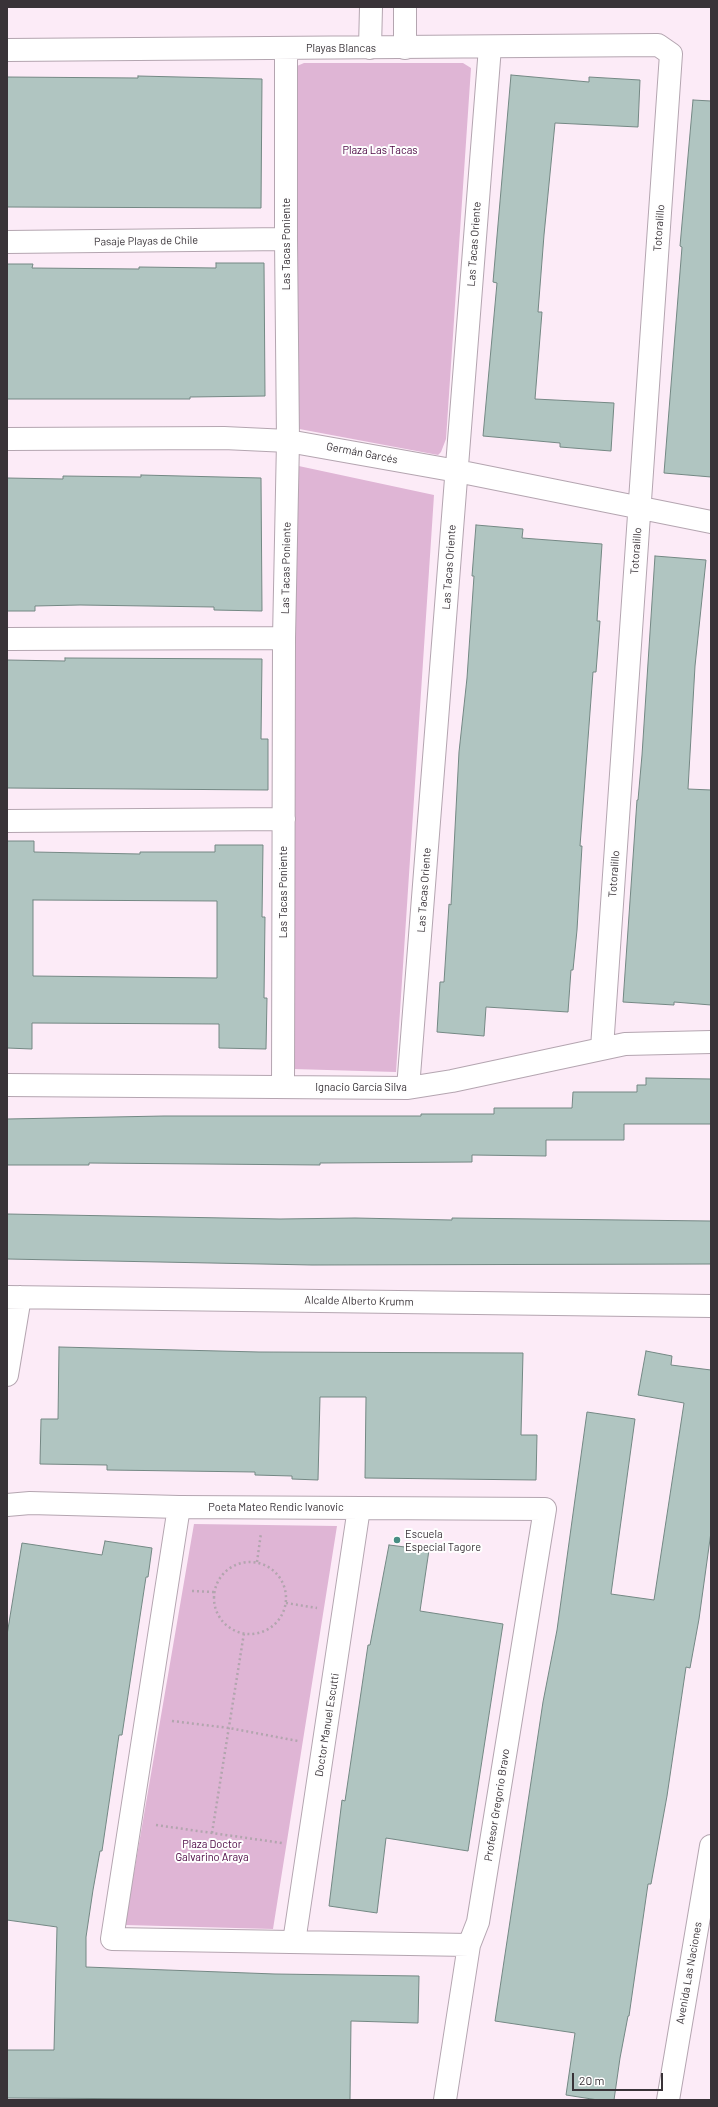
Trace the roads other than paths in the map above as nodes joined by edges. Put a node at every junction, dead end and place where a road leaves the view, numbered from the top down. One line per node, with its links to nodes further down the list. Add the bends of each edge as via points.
1 (371, 7): 4 (street)
2 (405, 7): 5 (street)
3 (490, 47): 5 (street, Playas Blancas); 8 (street, Playas Blancas, via 658,45); 13 (street, Las Tacas Oriente)
4 (370, 48): 5 (street, Playas Blancas); 6 (street, Playas Blancas)
5 (405, 48)
6 (286, 49): 7 (street, Playas Blancas); 9 (street, Las Tacas Poniente)
7 (7, 50)
8 (671, 54): 14 (street, Totoralillo)
9 (286, 239): 10 (street, Pasaje Playas de Chile); 12 (street, Las Tacas Poniente)
10 (7, 242)
11 (7, 439): 12 (street, Germán Garcés, via 224,438)
12 (288, 441): 13 (street, Germán Garcés); 16 (street, Las Tacas Poniente)
13 (457, 471): 14 (street, Germán Garcés); 24 (street, Las Tacas Oriente)
14 (639, 507): 15 (street, Germán Garcés); 21 (street, Totoralillo)
15 (711, 522)
16 (284, 638): 17 (street); 18 (street, Las Tacas Poniente)
17 (7, 639)
18 (284, 819): 19 (street); 23 (street, Las Tacas Poniente)
19 (7, 821)
20 (711, 1042): 21 (street, Ignacio García Silva, via 661,1042)
21 (602, 1048): 24 (street, Ignacio García Silva, via 452,1081)
22 (7, 1085): 23 (street, Ignacio García Silva)
23 (283, 1087): 24 (street, Ignacio García Silva)
24 (408, 1088)
25 (13, 1297): 26 (street, Alcalde Alberto Krumm); 27 (street)
26 (711, 1306)
27 (7, 1375)
28 (7, 1505): 29 (street, Poeta Mateo Rendic Ivanovic, via 30,1503)
29 (179, 1507): 30 (street, Poeta Mateo Rendic Ivanovic); 33 (street, via 112,1939)
30 (359, 1508): 31 (street, Poeta Mateo Rendic Ivanovic); 33 (street, Doctor Manuel Escutti)
31 (545, 1509): 34 (street, Profesor Gregorio Bravo, via 478,1922)
32 (711, 1846): 36 (street, Avenida Las Naciones)
33 (294, 1942): 34 (street)
34 (469, 1945): 35 (street, Profesor Gregorio Bravo)
35 (445, 2100)
36 (668, 2100)

